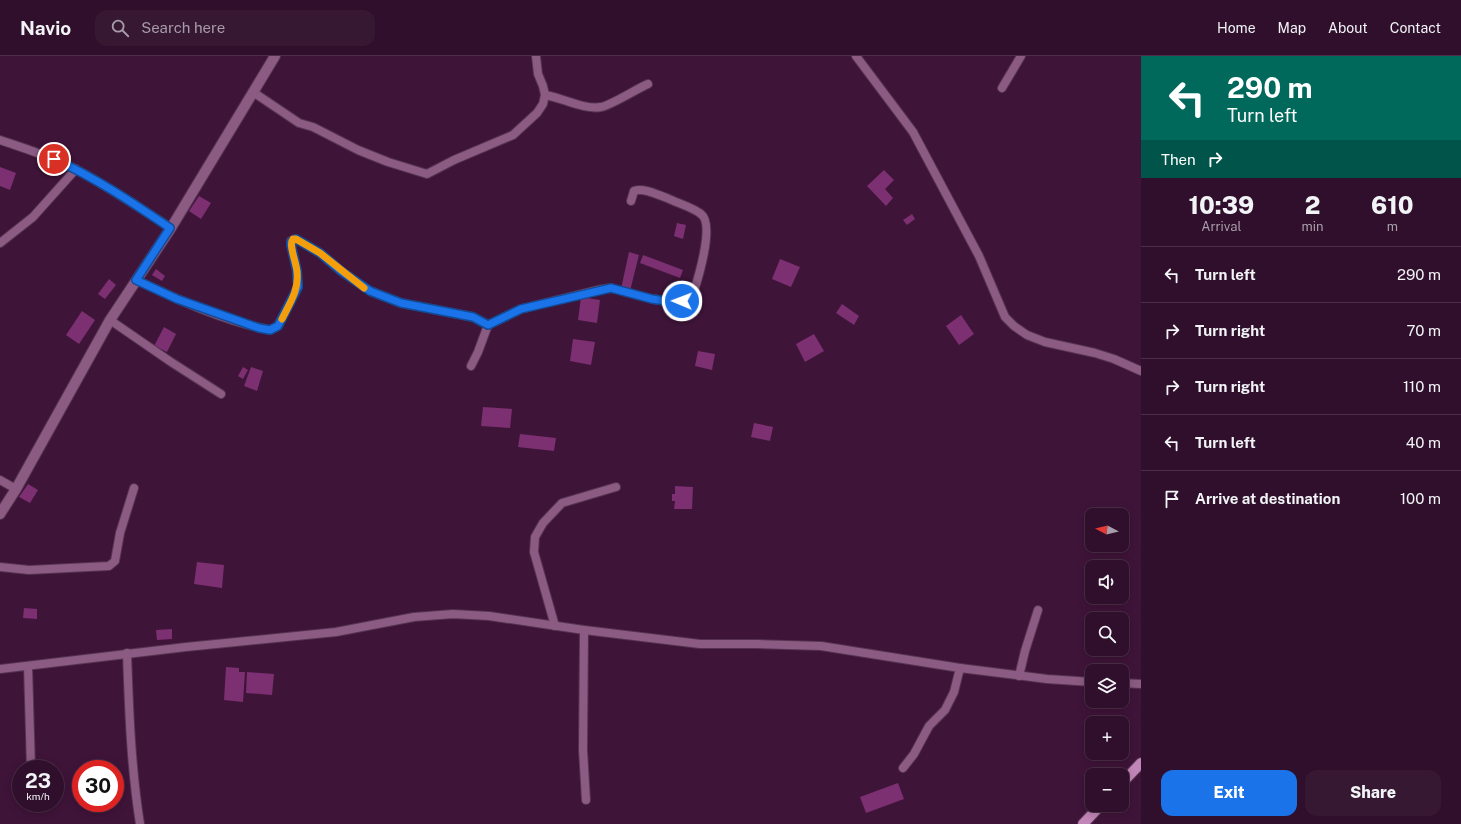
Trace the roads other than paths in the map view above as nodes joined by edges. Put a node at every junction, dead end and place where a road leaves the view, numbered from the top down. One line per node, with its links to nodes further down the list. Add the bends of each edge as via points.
1 (275, 56): 7 (main road)
2 (536, 56): 8 (street)
3 (856, 56): 18 (street, via 913,132 979,256 1005,317 1027,335 1045,342 1095,353)
4 (1022, 56): 6 (street)
5 (648, 84): 8 (street, via 603,107 591,107)
6 (1002, 88)
7 (253, 92): 8 (street, via 299,122 358,150 427,174 513,135 538,113); 12 (main road)
8 (544, 95)
9 (0, 140): 10 (street)
10 (76, 169): 12 (street, via 115,191); 13 (street, via 33,217)
11 (631, 201): 16 (street, via 634,191 645,191 658,194 702,214 707,224 707,234 699,278 693,294 682,301 672,302 611,288 521,309)
12 (170, 228): 14 (main road)
13 (0, 243)
14 (136, 280): 15 (main road); 16 (street, via 217,315 270,330 278,326 298,287 291,245 296,239 320,253 370,291 401,303 473,317)
15 (110, 320): 19 (street); 23 (main road)
16 (488, 325): 17 (street)
17 (471, 366)
18 (1141, 371)
19 (221, 394)
20 (0, 480): 23 (street)
21 (616, 487): 27 (street, via 562,504 543,523 535,537 534,552)
22 (134, 488): 25 (street, via 122,526 115,561 109,566 29,570)
23 (16, 489): 24 (main road)
24 (0, 514)
25 (0, 567)
26 (1038, 610): 33 (street)
27 (555, 626): 28 (street); 29 (street, via 489,616 452,614 414,617 336,632)
28 (584, 630): 32 (street, via 700,644 821,646); 41 (street, via 583,750)
29 (127, 653): 30 (street); 43 (street, via 132,751)
30 (28, 666): 31 (street); 37 (street)
31 (0, 668)
32 (960, 668): 33 (street); 39 (street, via 954,692 945,710 929,726 914,754)
33 (1019, 676): 34 (street)
34 (1085, 682)
35 (1129, 683): 36 (street)
36 (1141, 684)
37 (30, 760)
38 (1141, 763): 40 (main road)
39 (902, 768)
40 (1129, 776)
41 (586, 800)
42 (1094, 812): 44 (main road)
43 (140, 824)
44 (1083, 824)

